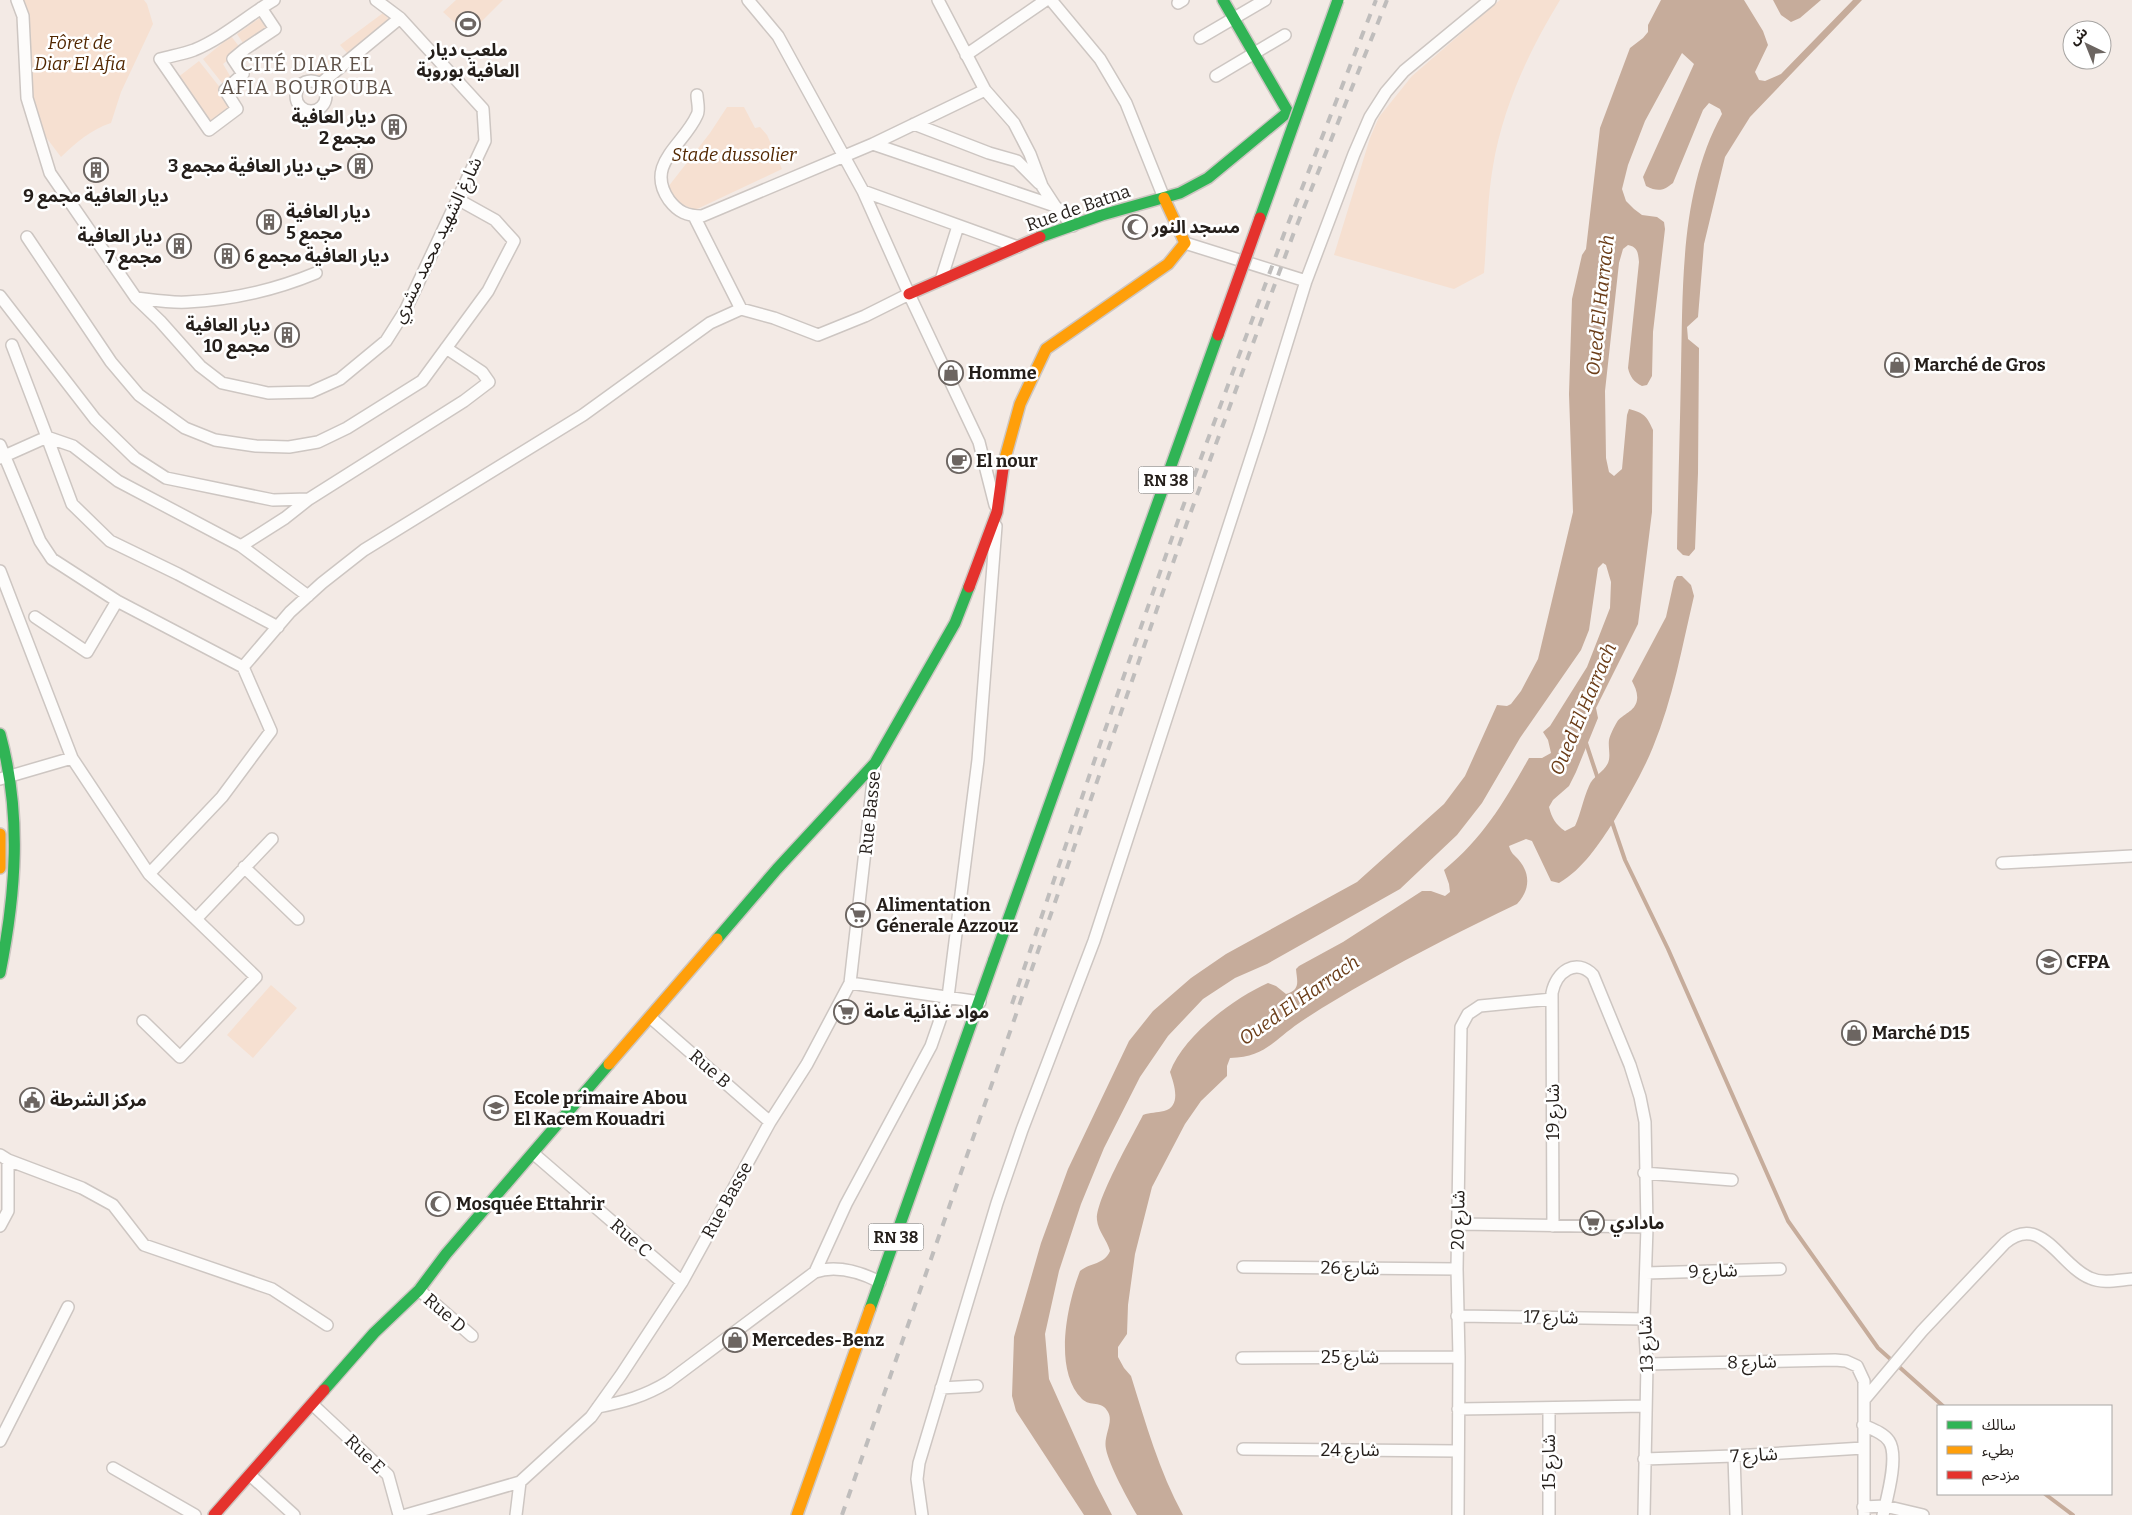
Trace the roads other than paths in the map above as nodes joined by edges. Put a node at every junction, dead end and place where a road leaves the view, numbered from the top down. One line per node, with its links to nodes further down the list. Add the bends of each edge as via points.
1 (17, 0): 42 (street, شارغ الشهيد محمد مشري, via 24,16 27,98 50,173)
2 (274, 0): 12 (street)
3 (376, 0): 13 (street, شارغ الشهيد محمد مشري)
4 (748, 0): 25 (street, via 778,36)
5 (938, 0): 18 (street)
6 (1046, 0): 18 (street)
7 (1051, 0): 28 (street, via 1100,59 1126,103)
8 (1223, 0): 14 (street)
9 (1265, 0): 14 (street)
10 (1338, 0): 75 (street, RN 38, bridge)
11 (1490, 0): 39 (street, via 1425,52 1386,92 1370,117 1354,154)
12 (261, 8): 12 (street, via 194,50 160,59 209,130 236,109 225,90 243,74 233,59 275,29)
13 (400, 18): 20 (street); 29 (street, شارغ الشهيد محمد مشري, via 483,109 485,141)
14 (1233, 18): 16 (street); 17 (street)
15 (1285, 35): 17 (street)
16 (1200, 38)
17 (1254, 52): 19 (street); 28 (street, Rue de Batna, via 1288,112 1208,178)
18 (966, 55): 21 (street)
19 (1216, 76)
20 (320, 84)
21 (985, 90): 23 (street); 26 (street, via 1014,123)
22 (697, 95): 31 (street, via 698,113 662,167 660,178 676,209)
23 (914, 124): 24 (street); 26 (street, via 1017,161)
24 (872, 144): 25 (street); 30 (street)
25 (844, 154): 27 (street); 31 (street, via 702,216)
26 (1042, 186): 30 (street)
27 (863, 192): 32 (street); 40 (street)
28 (1164, 198): 33 (street, Rue de Batna); 35 (street)
29 (459, 200): 42 (street, شارغ الشهيد محمد مشري, via 405,312 386,341 340,379 311,392 268,393 222,383 200,366); 45 (street, via 495,220 514,241 488,291)
30 (1055, 206): 33 (street)
31 (694, 216): 43 (street)
32 (958, 226): 36 (street); 38 (street)
33 (1073, 226): 36 (street, Rue de Batna)
34 (27, 237): 45 (street, via 111,362 139,395 185,428 215,440 290,447 318,442 385,406 422,381)
35 (1185, 243): 39 (street); 50 (street, via 1168,264 1046,349 1020,404 1004,463)
36 (1018, 247): 38 (street, Rue de Batna)
37 (316, 273): 42 (street, via 286,286 234,297 185,302)
38 (941, 280): 40 (street, Rue de Batna)
39 (1306, 281): 105 (street, via 1094,941 1003,1185)
40 (909, 294): 43 (street, Rue de Batna, via 818,335); 50 (street, via 979,442)
41 (0, 296): 49 (street, via 95,419 135,458 166,478 192,485 273,500)
42 (136, 298)
43 (741, 309): 53 (street, via 710,324 583,415 364,550)
44 (12, 345): 46 (street)
45 (446, 348): 49 (street, via 482,372 489,382)
46 (46, 437): 48 (street); 51 (street, via 73,446 118,481); 56 (street, via 72,504 110,541)
47 (0, 445): 48 (street)
48 (2, 457): 54 (street, via 40,541 52,559)
49 (309, 499): 51 (street)
50 (997, 512): 60 (street, via 954,623); 73 (street, via 978,760)
51 (241, 546): 53 (street)
52 (0, 570): 59 (street)
53 (308, 596): 56 (street)
54 (117, 601): 55 (street, via 87,652); 57 (street)
55 (35, 617)
56 (278, 627): 57 (street)
57 (243, 667): 68 (street, via 271,731 222,797)
58 (0, 734): 61 (street)
59 (72, 758): 61 (street); 68 (street)
60 (875, 763): 72 (street, Rue Basse); 76 (street, via 777,869)
61 (5, 777): 71 (street, via 15,830 11,914)
62 (0, 834): 67 (street)
63 (272, 838): 66 (street)
64 (2132, 856): 65 (street)
65 (2002, 863)
66 (244, 867): 69 (street); 70 (street)
67 (0, 868)
68 (149, 874): 69 (street)
69 (196, 919): 77 (street, via 256,977 180,1057)
70 (298, 920)
71 (0, 973)
72 (850, 983): 73 (street); 78 (street, Rue Basse, via 807,1064)
73 (948, 997): 75 (street); 90 (street, via 931,1046 846,1204)
74 (1552, 999): 81 (street, شارع 13, via 1556,981 1569,968 1582,967 1593,975 1640,1097 1646,1142); 83 (street, شارع 20, via 1480,1006 1463,1020); 85 (street, شارع 19)
75 (980, 1002): 94 (street, RN 38)
76 (650, 1017): 78 (street, Rue B); 79 (street)
77 (142, 1021)
78 (770, 1122): 93 (street, Rue Basse)
79 (534, 1154): 93 (street, Rue C); 95 (street, via 446,1254)
80 (4, 1158): 84 (street, via 8,1211); 99 (street, via 82,1188 113,1205 144,1246 272,1289)
81 (1644, 1173): 82 (street); 86 (street, شارع 13)
82 (1732, 1180)
83 (1458, 1224): 85 (street); 89 (street, شارع 20)
84 (0, 1226)
85 (1553, 1226): 86 (street)
86 (1646, 1227): 91 (street, شارع 13)
87 (1243, 1267): 89 (street, شارع 26)
88 (1780, 1269): 91 (street, شارع 9)
89 (1457, 1270): 97 (street, شارع 20)
90 (815, 1272): 94 (street, via 842,1270 863,1274); 109 (street, via 668,1382 634,1399)
91 (1646, 1273): 98 (street, شارع 13)
92 (2132, 1279): 106 (street, via 2103,1281 2089,1278 2042,1238 2035,1234 2018,1234 2005,1243 1922,1331)
93 (682, 1282): 109 (street, Rue Basse)
94 (880, 1282): 130 (street, RN 38)
95 (419, 1290): 100 (street, Rue D); 107 (street, via 374,1333)
96 (68, 1307): 113 (street)
97 (1457, 1316): 98 (street, شارع 17); 101 (street, شارع 20)
98 (1644, 1319): 103 (street, شارع 13)
99 (327, 1325)
100 (472, 1336)
101 (1459, 1357): 102 (street, شارع 25); 110 (street, شارع 20)
102 (1242, 1358)
103 (1647, 1364): 106 (street, شارع 8, via 1846,1361 1857,1366 1863,1377); 108 (street, شارع 13)
104 (977, 1386): 105 (street)
105 (941, 1388): 131 (street, via 919,1463 917,1479)
106 (1864, 1400): 112 (street)
107 (312, 1404): 120 (street); 127 (street, Rue E, via 388,1475)
108 (1646, 1406): 111 (street, شارع 15); 118 (street, شارع 13)
109 (598, 1407): 121 (street, Rue Basse, via 578,1430)
110 (1458, 1409): 111 (street, شارع 15); 116 (street, شارع 20)
111 (1549, 1409): 133 (street, شارع 15)
112 (1863, 1425): 114 (street); 122 (street, via 1882,1434 1892,1447)
113 (0, 1441)
114 (1863, 1448): 117 (street, شارع 7); 123 (street)
115 (1243, 1449): 116 (street, شارع 24)
116 (1457, 1451): 132 (street, شارع 20)
117 (1734, 1456): 118 (street, شارع 7); 135 (street)
118 (1644, 1459): 134 (street, شارع 13)
119 (113, 1468): 124 (street)
120 (250, 1475): 125 (street); 126 (street)
121 (520, 1482): 128 (street, Rue Basse); 129 (street)
122 (1884, 1510): 123 (street); 136 (street)
123 (1864, 1511)
124 (194, 1515)
125 (214, 1515)
126 (294, 1515)
127 (399, 1515)
128 (406, 1515)
129 (516, 1515)
130 (797, 1515)
131 (922, 1515)
132 (1458, 1515)
133 (1549, 1515)
134 (1644, 1515)
135 (1736, 1515)
136 (1923, 1515)

